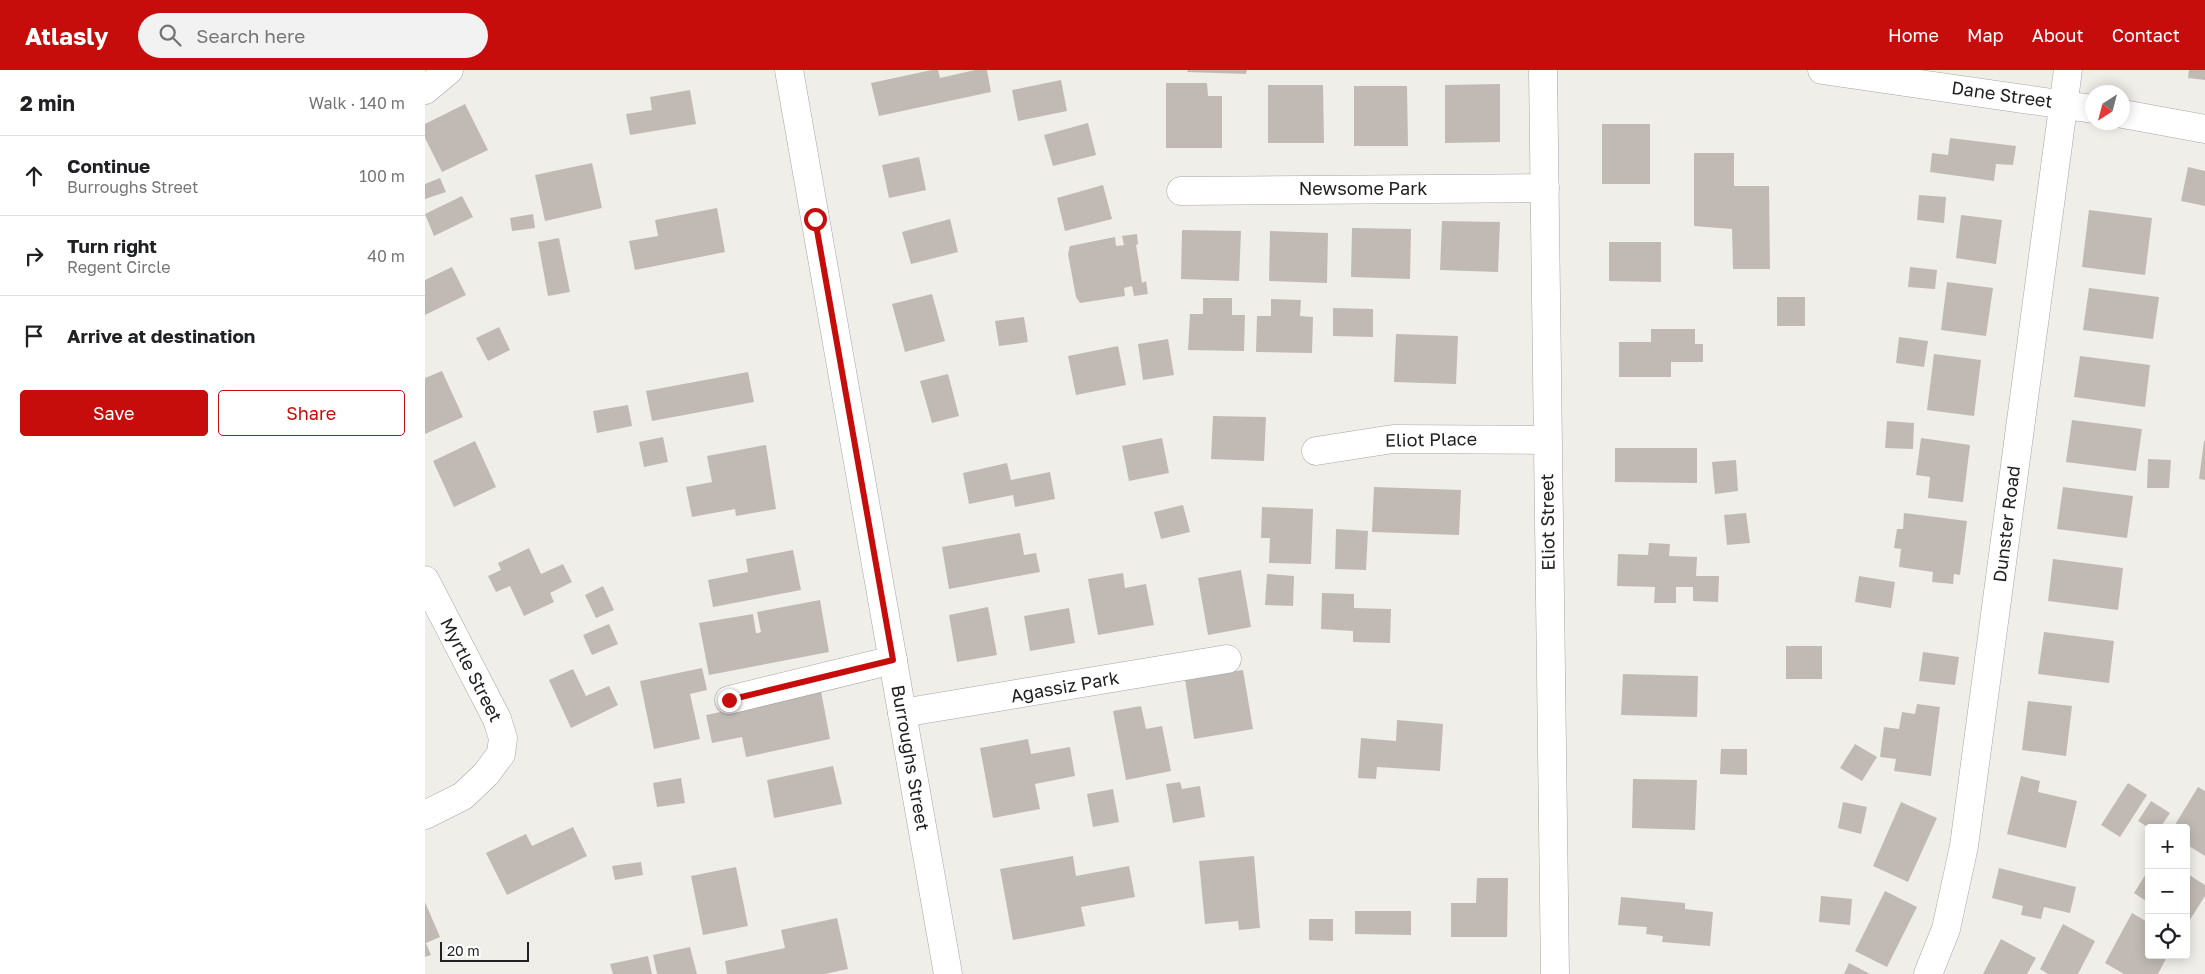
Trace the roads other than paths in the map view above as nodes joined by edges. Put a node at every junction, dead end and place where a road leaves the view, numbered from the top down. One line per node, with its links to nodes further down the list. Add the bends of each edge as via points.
1 (449, 70): 6 (street)
2 (789, 70): 17 (street, Burroughs Street)
3 (1543, 70): 11 (street, Eliot Street)
4 (1822, 70): 7 (street, Dane Street)
5 (2068, 70): 7 (street, Dunster Road)
6 (425, 90)
7 (2062, 103): 8 (street, Dane Street); 23 (street, Dunster Road, via 1964,846 1946,929)
8 (2085, 107)
9 (2130, 115): 10 (street)
10 (2205, 129)
11 (1545, 188): 12 (street, Newsome Park); 13 (street, Eliot Street)
12 (1181, 191)
13 (1547, 440): 14 (street, Eliot Place, via 1393,439); 22 (street, Eliot Street)
14 (1316, 450)
15 (425, 580): 20 (street, Myrtle Street, via 497,719 503,738 501,754 486,774 463,796)
16 (1227, 659): 19 (street, Agassiz Park)
17 (893, 660): 18 (street); 19 (street, Burroughs Street)
18 (729, 700)
19 (902, 713): 21 (street, Burroughs Street)
20 (425, 815)
21 (948, 974)
22 (1555, 974)
23 (1928, 974)

